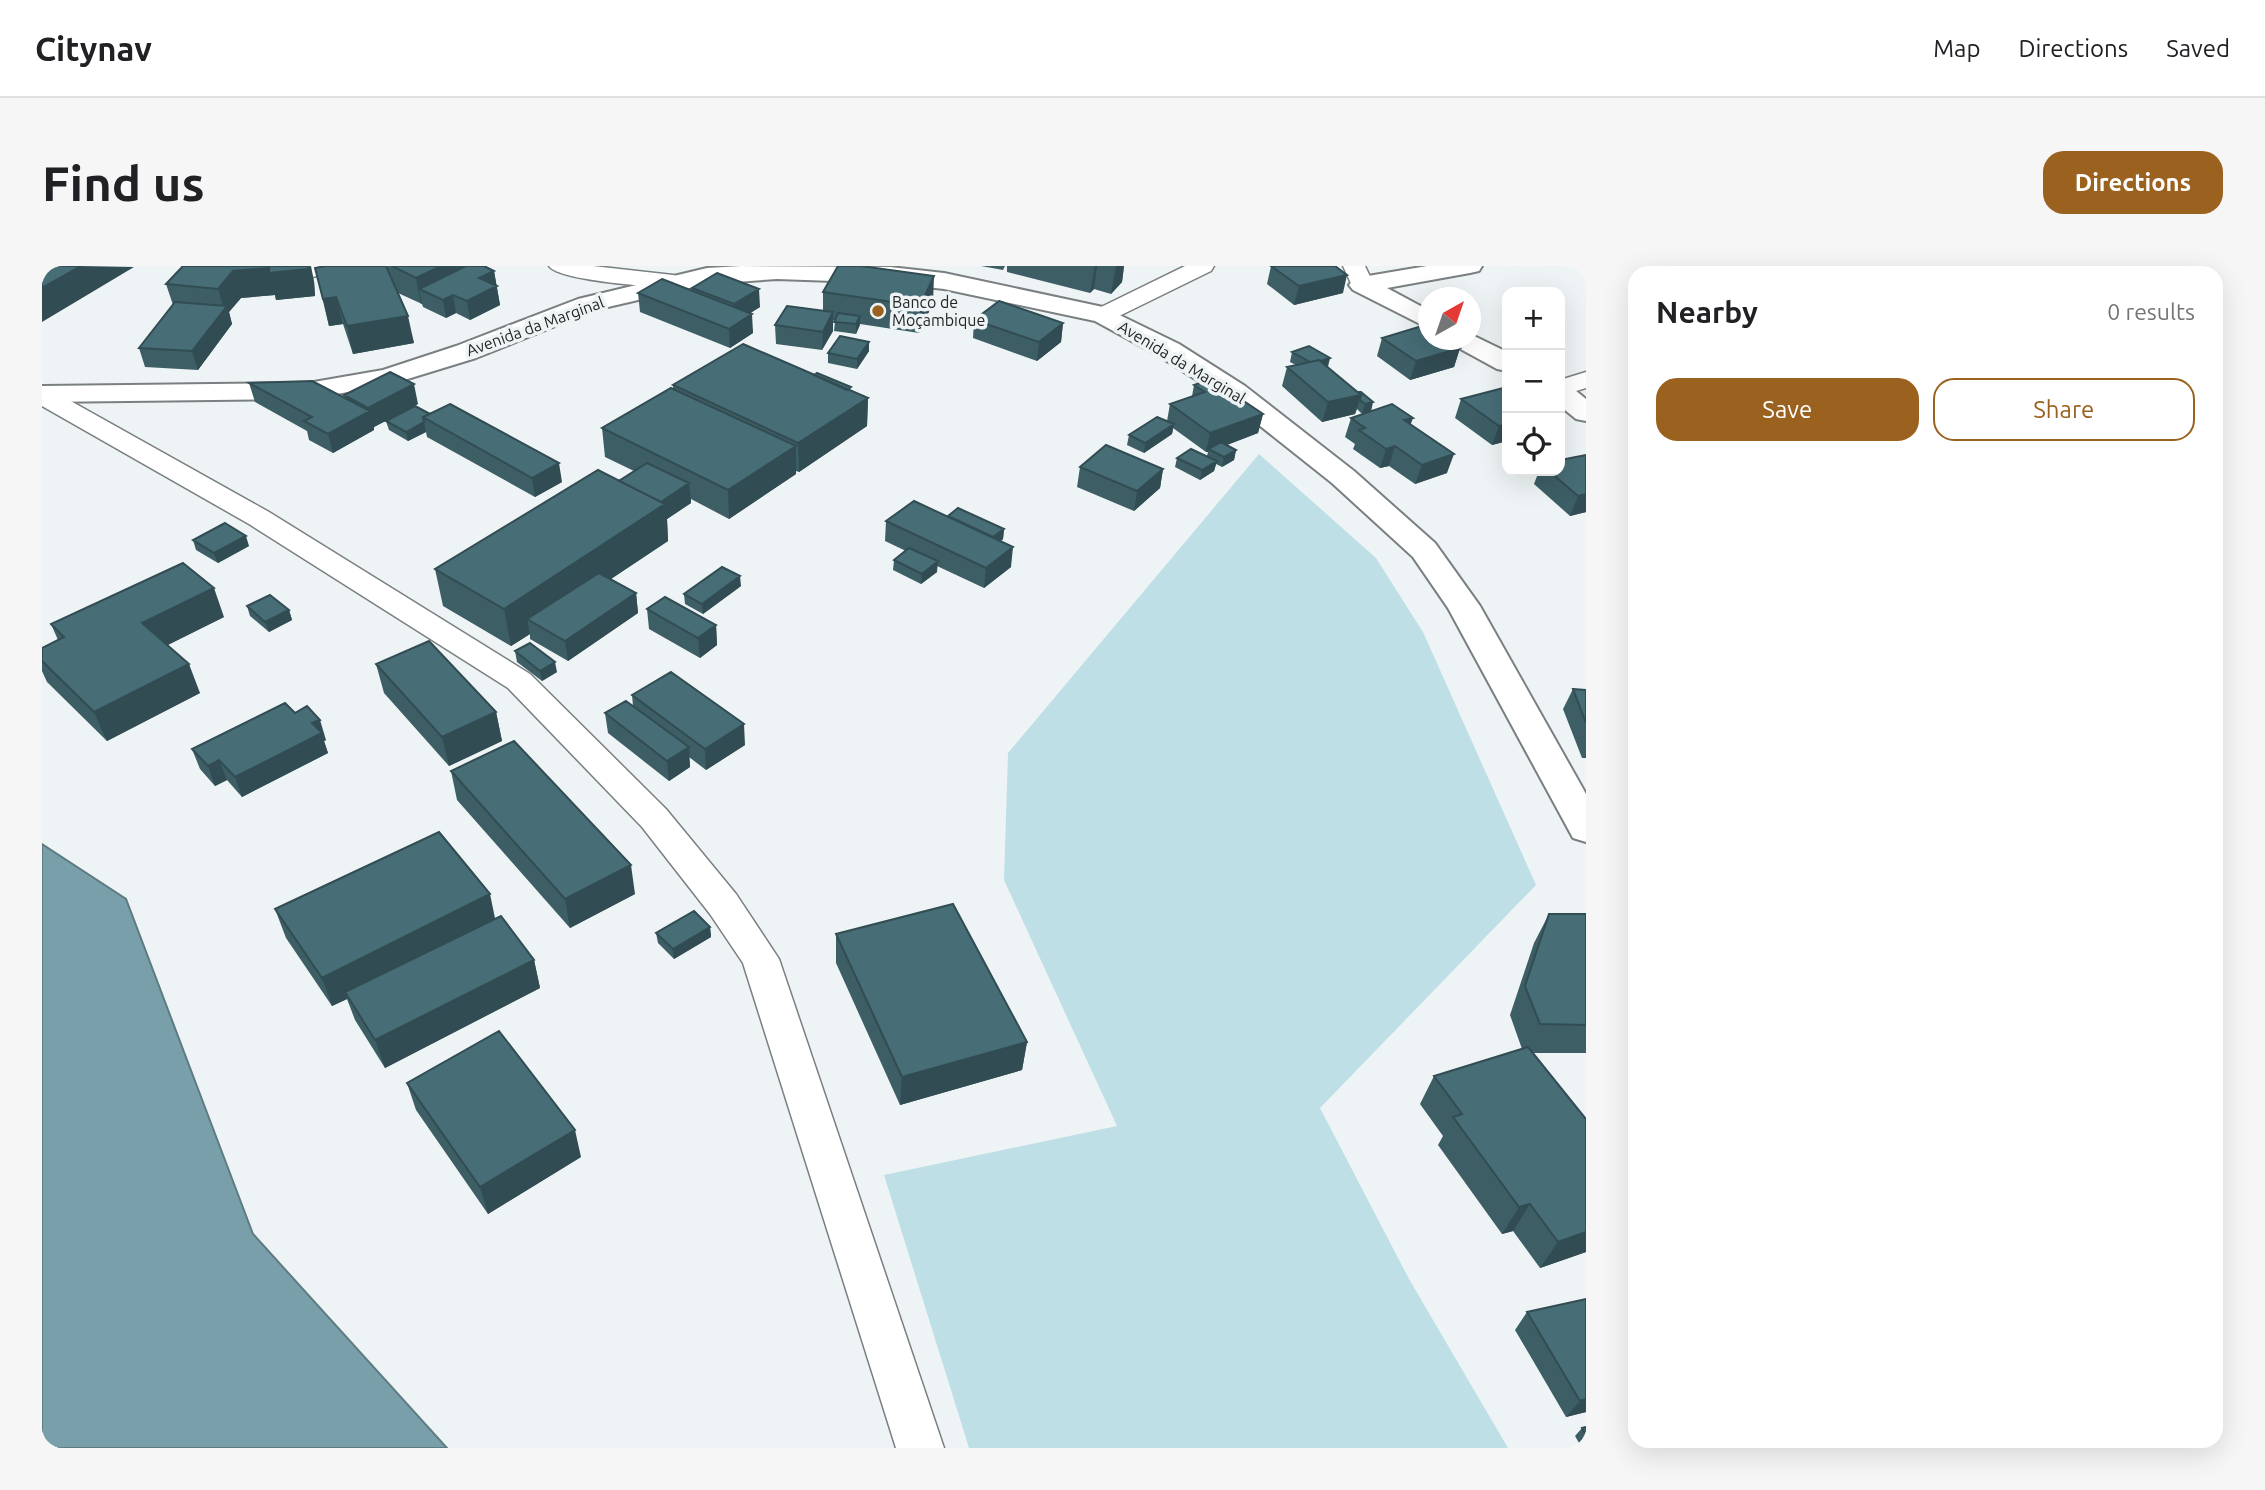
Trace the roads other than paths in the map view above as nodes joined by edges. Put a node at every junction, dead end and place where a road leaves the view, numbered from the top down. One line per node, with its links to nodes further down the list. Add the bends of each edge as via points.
1 (230, 266): 2 (street, via 307,271)
2 (335, 266)
3 (560, 266): 8 (street)
4 (1203, 266): 10 (street)
5 (1470, 266): 7 (street)
6 (707, 271): 8 (street, Avenida da Marginal); 10 (street, Avenida da Marginal, via 890,275 944,281)
7 (1358, 275): 9 (street)
8 (673, 282): 16 (street, Avenida da Marginal, via 587,304 466,352 375,380 308,391)
9 (1418, 313)
10 (1103, 315): 18 (street, Avenida da Marginal, via 1235,391 1343,477 1424,550 1464,606)
11 (1481, 349): 12 (street)
12 (1502, 360)
13 (1586, 380): 14 (street)
14 (1565, 388)
15 (1565, 394): 17 (street)
16 (42, 395): 19 (street, via 259,518 519,681 654,818 761,958)
17 (1586, 412)
18 (1586, 828)
19 (920, 1448)

